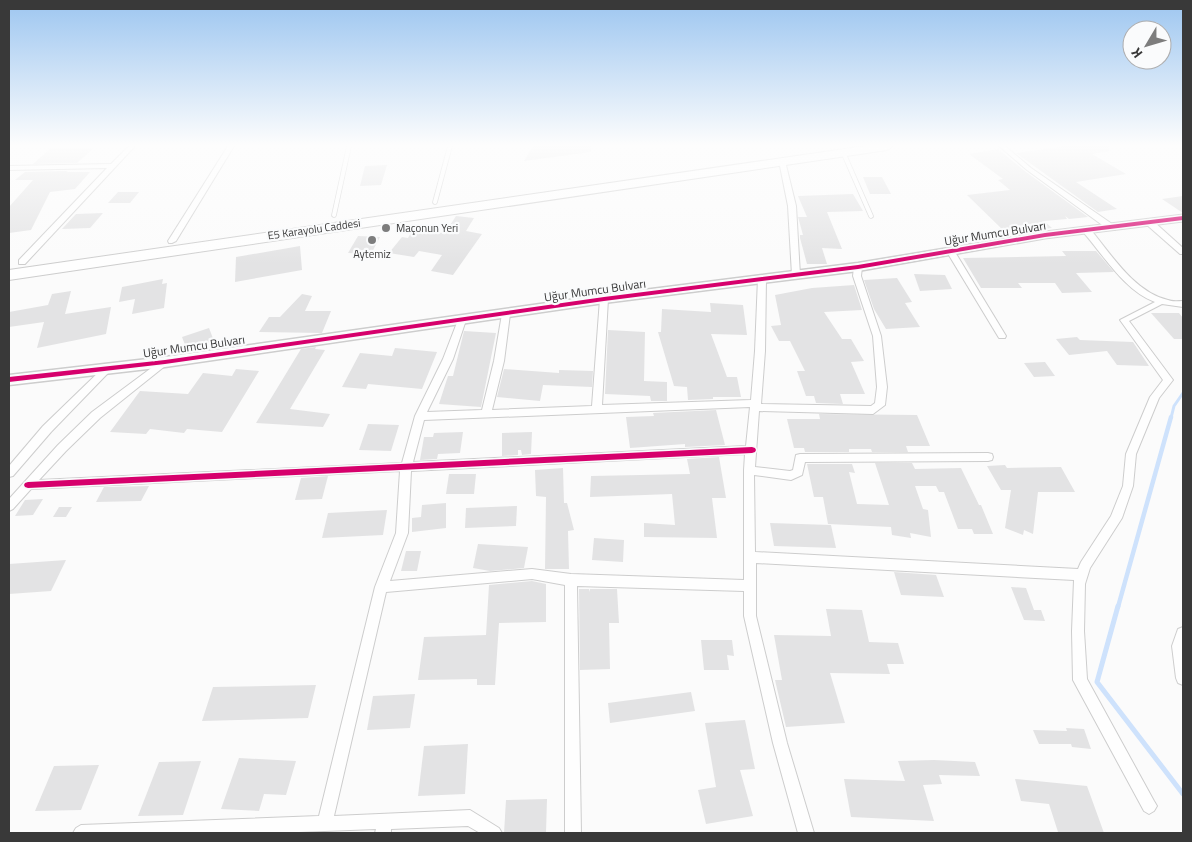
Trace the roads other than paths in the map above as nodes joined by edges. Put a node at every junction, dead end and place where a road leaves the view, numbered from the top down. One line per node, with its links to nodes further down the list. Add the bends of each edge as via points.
1 (94, 185): 21 (street)
2 (207, 185): 17 (street)
3 (340, 185): 11 (lane)
4 (439, 185): 10 (lane)
5 (549, 185): 10 (highway, E5 Karayolu Caddesi)
6 (615, 185): 20 (highway, E5 Karayolu Caddesi)
7 (787, 185): 23 (street, via 792,206)
8 (858, 185): 12 (lane)
9 (1053, 185): 15 (street)
10 (435, 202): 11 (highway, E5 Karayolu Caddesi)
11 (334, 215): 17 (highway, E5 Karayolu Caddesi)
12 (871, 216)
13 (1183, 218): 14 (street, Uğur Mumcu Bulvarı)
14 (1150, 222): 15 (street, Uğur Mumcu Bulvarı); 19 (street)
15 (1112, 228): 16 (street, Uğur Mumcu Bulvarı)
16 (1087, 231): 18 (street, Uğur Mumcu Bulvarı); 28 (street, via 1144,295)
17 (172, 241): 21 (highway, E5 Karayolu Caddesi)
18 (952, 252): 22 (street, Uğur Mumcu Bulvarı); 32 (street)
19 (1183, 252)
20 (116, 258): 24 (highway, E5 Karayolu Caddesi); 26 (highway)
21 (13, 263)
22 (858, 267): 23 (street, Uğur Mumcu Bulvarı); 36 (street, via 857,276 877,336 882,387 880,405 873,410)
23 (796, 274): 25 (street, Uğur Mumcu Bulvarı)
24 (9, 275)
25 (762, 278): 27 (street, Uğur Mumcu Bulvarı); 36 (street)
26 (9, 280)
27 (604, 299): 30 (street, Uğur Mumcu Bulvarı); 37 (street)
28 (1159, 303): 29 (street); 48 (street, via 1124,320 1168,380 1155,397 1131,454 1128,486 1116,518)
29 (1183, 304)
30 (506, 314): 31 (street, Uğur Mumcu Bulvarı); 38 (street)
31 (462, 320): 33 (street, Uğur Mumcu Bulvarı); 39 (street)
32 (1002, 336)
33 (165, 362): 34 (street, Uğur Mumcu Bulvarı); 45 (street, via 96,415)
34 (107, 369): 35 (street, Uğur Mumcu Bulvarı); 44 (street, via 47,429)
35 (9, 380)
36 (756, 405): 37 (street); 40 (street)
37 (597, 408): 38 (street)
38 (486, 412): 39 (street)
39 (420, 416): 42 (street)
40 (752, 450): 42 (street); 43 (street)
41 (988, 457): 43 (street, via 800,458 798,472 791,476)
42 (406, 468): 45 (street); 51 (street, via 402,533)
43 (749, 470): 47 (street)
44 (9, 473)
45 (28, 485): 46 (street)
46 (9, 506)
47 (750, 557): 48 (street); 50 (street)
48 (1082, 575): 54 (street, via 1078,631 1080,680)
49 (571, 580): 50 (street); 51 (street, via 532,574); 59 (street)
50 (750, 586): 60 (street, via 754,634)
51 (381, 587): 55 (street)
52 (1183, 633): 53 (street, via 1178,646)
53 (1183, 678)
54 (1149, 806)
55 (324, 823): 56 (street); 57 (street)
56 (384, 827): 58 (street, via 470,818)
57 (82, 833)
58 (494, 833)
59 (573, 833)
60 (806, 833)

